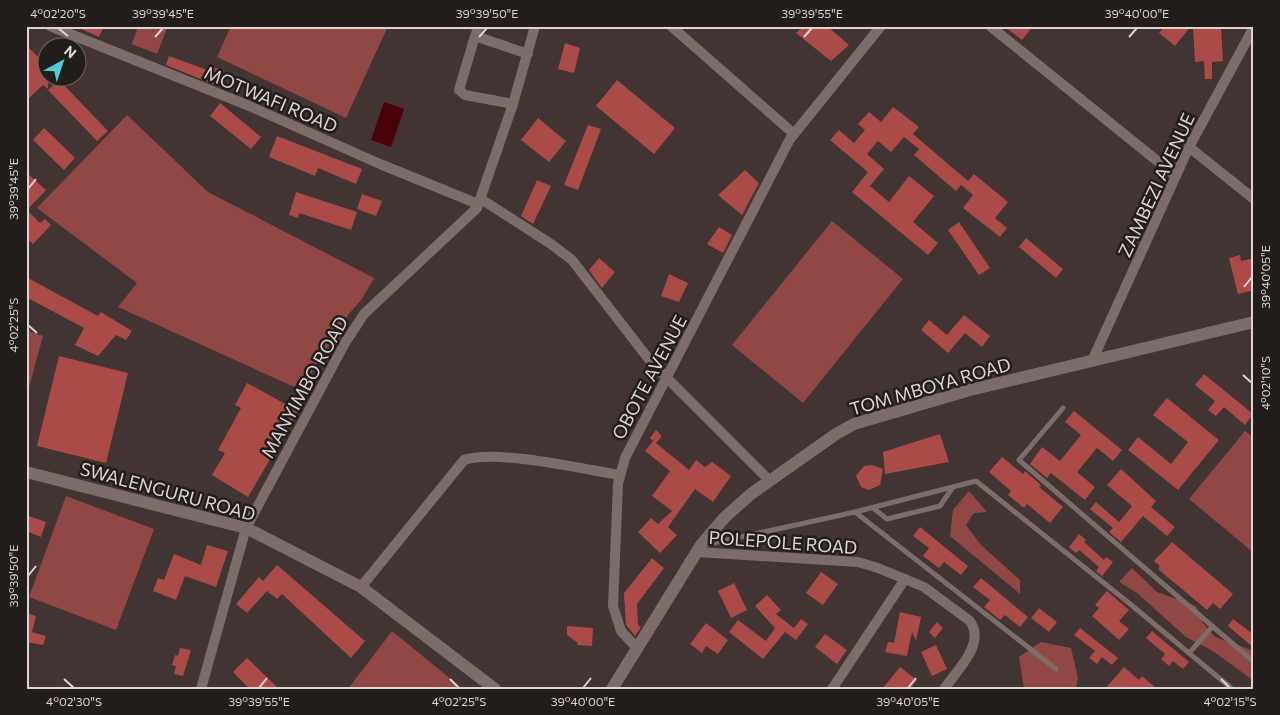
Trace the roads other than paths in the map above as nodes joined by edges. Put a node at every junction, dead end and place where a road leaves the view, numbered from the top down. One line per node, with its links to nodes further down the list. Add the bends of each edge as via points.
1 (50, 26): 14 (street, MOTWAFI ROAD, via 247,105 380,164)
2 (534, 26): 8 (street, MANYIMBO ROAD)
3 (671, 26): 10 (street)
4 (881, 26): 10 (street, OBOTE AVENUE)
5 (990, 26): 12 (street)
6 (1254, 27): 11 (street, ZAMBEZI AVENUE)
7 (477, 31): 8 (street); 9 (street, via 460,90 465,95)
8 (528, 54): 9 (street, MANYIMBO ROAD)
9 (513, 104): 14 (street, MANYIMBO ROAD)
10 (794, 134): 17 (street, OBOTE AVENUE)
11 (1189, 147): 12 (street, ZAMBEZI AVENUE); 13 (street)
12 (1176, 176): 16 (street, ZAMBEZI AVENUE)
13 (1254, 199)
14 (480, 202): 17 (street, MOTWAFI ROAD, via 572,260); 25 (street, MANYIMBO ROAD, via 472,214 361,318)
15 (1252, 325): 16 (main road, TOM MBOYA ROAD)
16 (1092, 360): 21 (main road, TOM MBOYA ROAD, via 970,390 854,424)
17 (667, 379): 20 (street, OBOTE AVENUE, via 636,435); 21 (street, MOTWAFI ROAD)
18 (1063, 408): 29 (lane, via 1019,460)
19 (26, 472): 25 (main road, SWALENGURU ROAD)
20 (619, 475): 28 (street, via 513,458 472,457 464,460); 30 (street, OBOTE AVENUE, via 613,606 621,631)
21 (769, 480): 26 (main road, TOM MBOYA ROAD, via 724,517)
22 (953, 487): 23 (lane); 23 (lane, via 940,506 886,519); 31 (lane, via 976,482)
23 (873, 508): 24 (lane)
24 (855, 512): 26 (lane); 33 (lane)
25 (246, 528): 28 (main road, SWALENGURU ROAD); 35 (street, MANYIMBO ROAD)
26 (699, 548): 27 (street, POLEPOLE ROAD, via 858,562); 30 (main road, TOM MBOYA ROAD)
27 (905, 580): 38 (street); 39 (street, POLEPOLE ROAD, via 924,588 975,628 972,649)
28 (361, 587): 36 (main road, SWALENGURU ROAD)
29 (1214, 626): 31 (lane); 32 (lane)
30 (638, 649): 37 (main road, TOM MBOYA ROAD)
31 (1190, 652): 34 (lane)
32 (1254, 662)
33 (1056, 669)
34 (1231, 688)
35 (201, 689)
36 (495, 689)
37 (612, 689)
38 (832, 689)
39 (944, 689)

